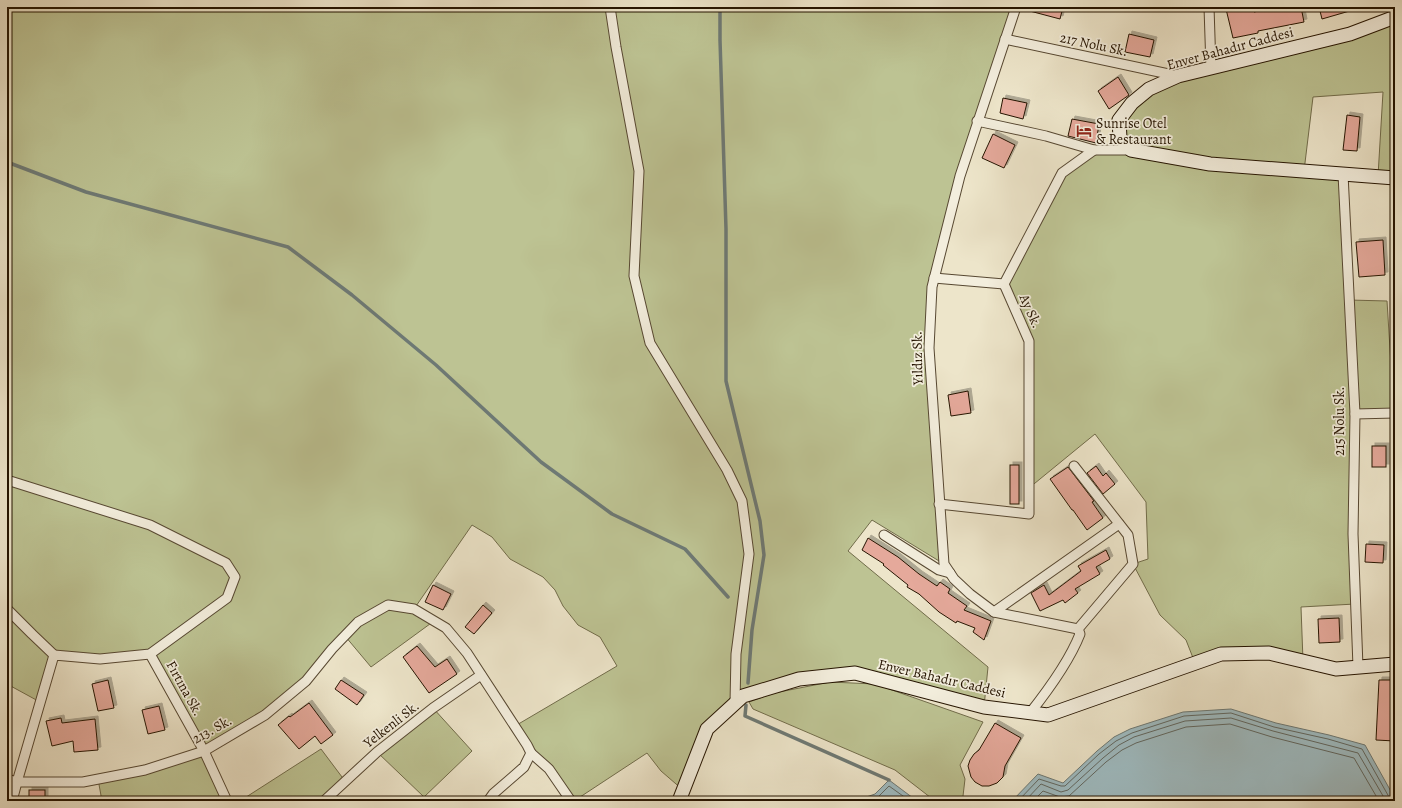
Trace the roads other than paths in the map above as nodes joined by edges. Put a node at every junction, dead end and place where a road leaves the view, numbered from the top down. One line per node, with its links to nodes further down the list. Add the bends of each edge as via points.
1 (610, 7): 31 (street, via 639,171 634,276 650,343 727,470 742,500 749,554 736,654)
2 (1016, 7): 5 (street, Yıldız Sk.)
3 (1209, 7): 6 (street)
4 (1395, 17): 6 (main road, Enver Bahadır Caddesi, via 1350,34)
5 (1005, 39): 7 (street, 217 Nolu Sk.); 8 (street, Yıldız Sk.)
6 (1211, 68): 7 (main road, Enver Bahadır Caddesi)
7 (1178, 76): 10 (main road, Enver Bahadır Caddesi, via 1149,89 1132,102 1119,120 1120,138)
8 (977, 120): 9 (street); 13 (street, Yıldız Sk.)
9 (1094, 150): 10 (street); 14 (street, Ay Sk., via 1062,173)
10 (1131, 150): 11 (main road, via 1210,164)
11 (1342, 174): 12 (main road); 16 (street, 215 Nolu Sk.)
12 (1395, 178)
13 (934, 278): 14 (street); 19 (street, Yıldız Sk., via 929,348)
14 (1004, 284): 19 (street, Ay Sk., via 1029,341 1029,514)
15 (1395, 413): 16 (street)
16 (1355, 414): 29 (street, 215 Nolu Sk., via 1352,534)
17 (1074, 466): 20 (street)
18 (7, 480): 26 (street, via 150,525 226,564 235,577 227,598)
19 (939, 504): 22 (street, Yıldız Sk., via 944,564)
20 (1119, 524): 24 (street); 25 (street, via 1128,535 1133,564)
21 (884, 534): 22 (street, via 939,570)
22 (950, 573): 24 (street, Yıldız Sk., via 970,594)
23 (7, 609): 27 (street)
24 (994, 612): 25 (street, Yıldız Sk.)
25 (1078, 628): 32 (street, via 1080,634 1075,648)
26 (150, 654): 27 (street, via 100,659); 33 (street, Fırtına Sk.)
27 (54, 655): 36 (street)
28 (1395, 664): 29 (main road, Enver Bahadır Caddesi)
29 (1358, 667): 32 (main road, Enver Bahadır Caddesi, via 1336,669 1268,653 1221,654 1048,715)
30 (481, 675): 33 (street, 213. Sk., via 446,628 414,609 388,605 358,622 306,681 265,715); 34 (street); 39 (street, Yelkenli Sk., via 376,752)
31 (738, 700): 32 (main road, Enver Bahadır Caddesi, via 799,679 855,673 984,707); 42 (main road, Enver Bahadır Caddesi, via 707,730)
32 (1030, 713)
33 (204, 752): 36 (street, 213. Sk., via 145,770 83,782); 38 (street, Fırtına Sk.)
34 (531, 753): 40 (street, via 524,767); 41 (street, via 549,769)
35 (7, 779): 36 (street, 213. Sk.)
36 (17, 782): 37 (street)
37 (12, 801)
38 (227, 801)
39 (324, 801)
40 (488, 801)
41 (571, 801)
42 (679, 801)

